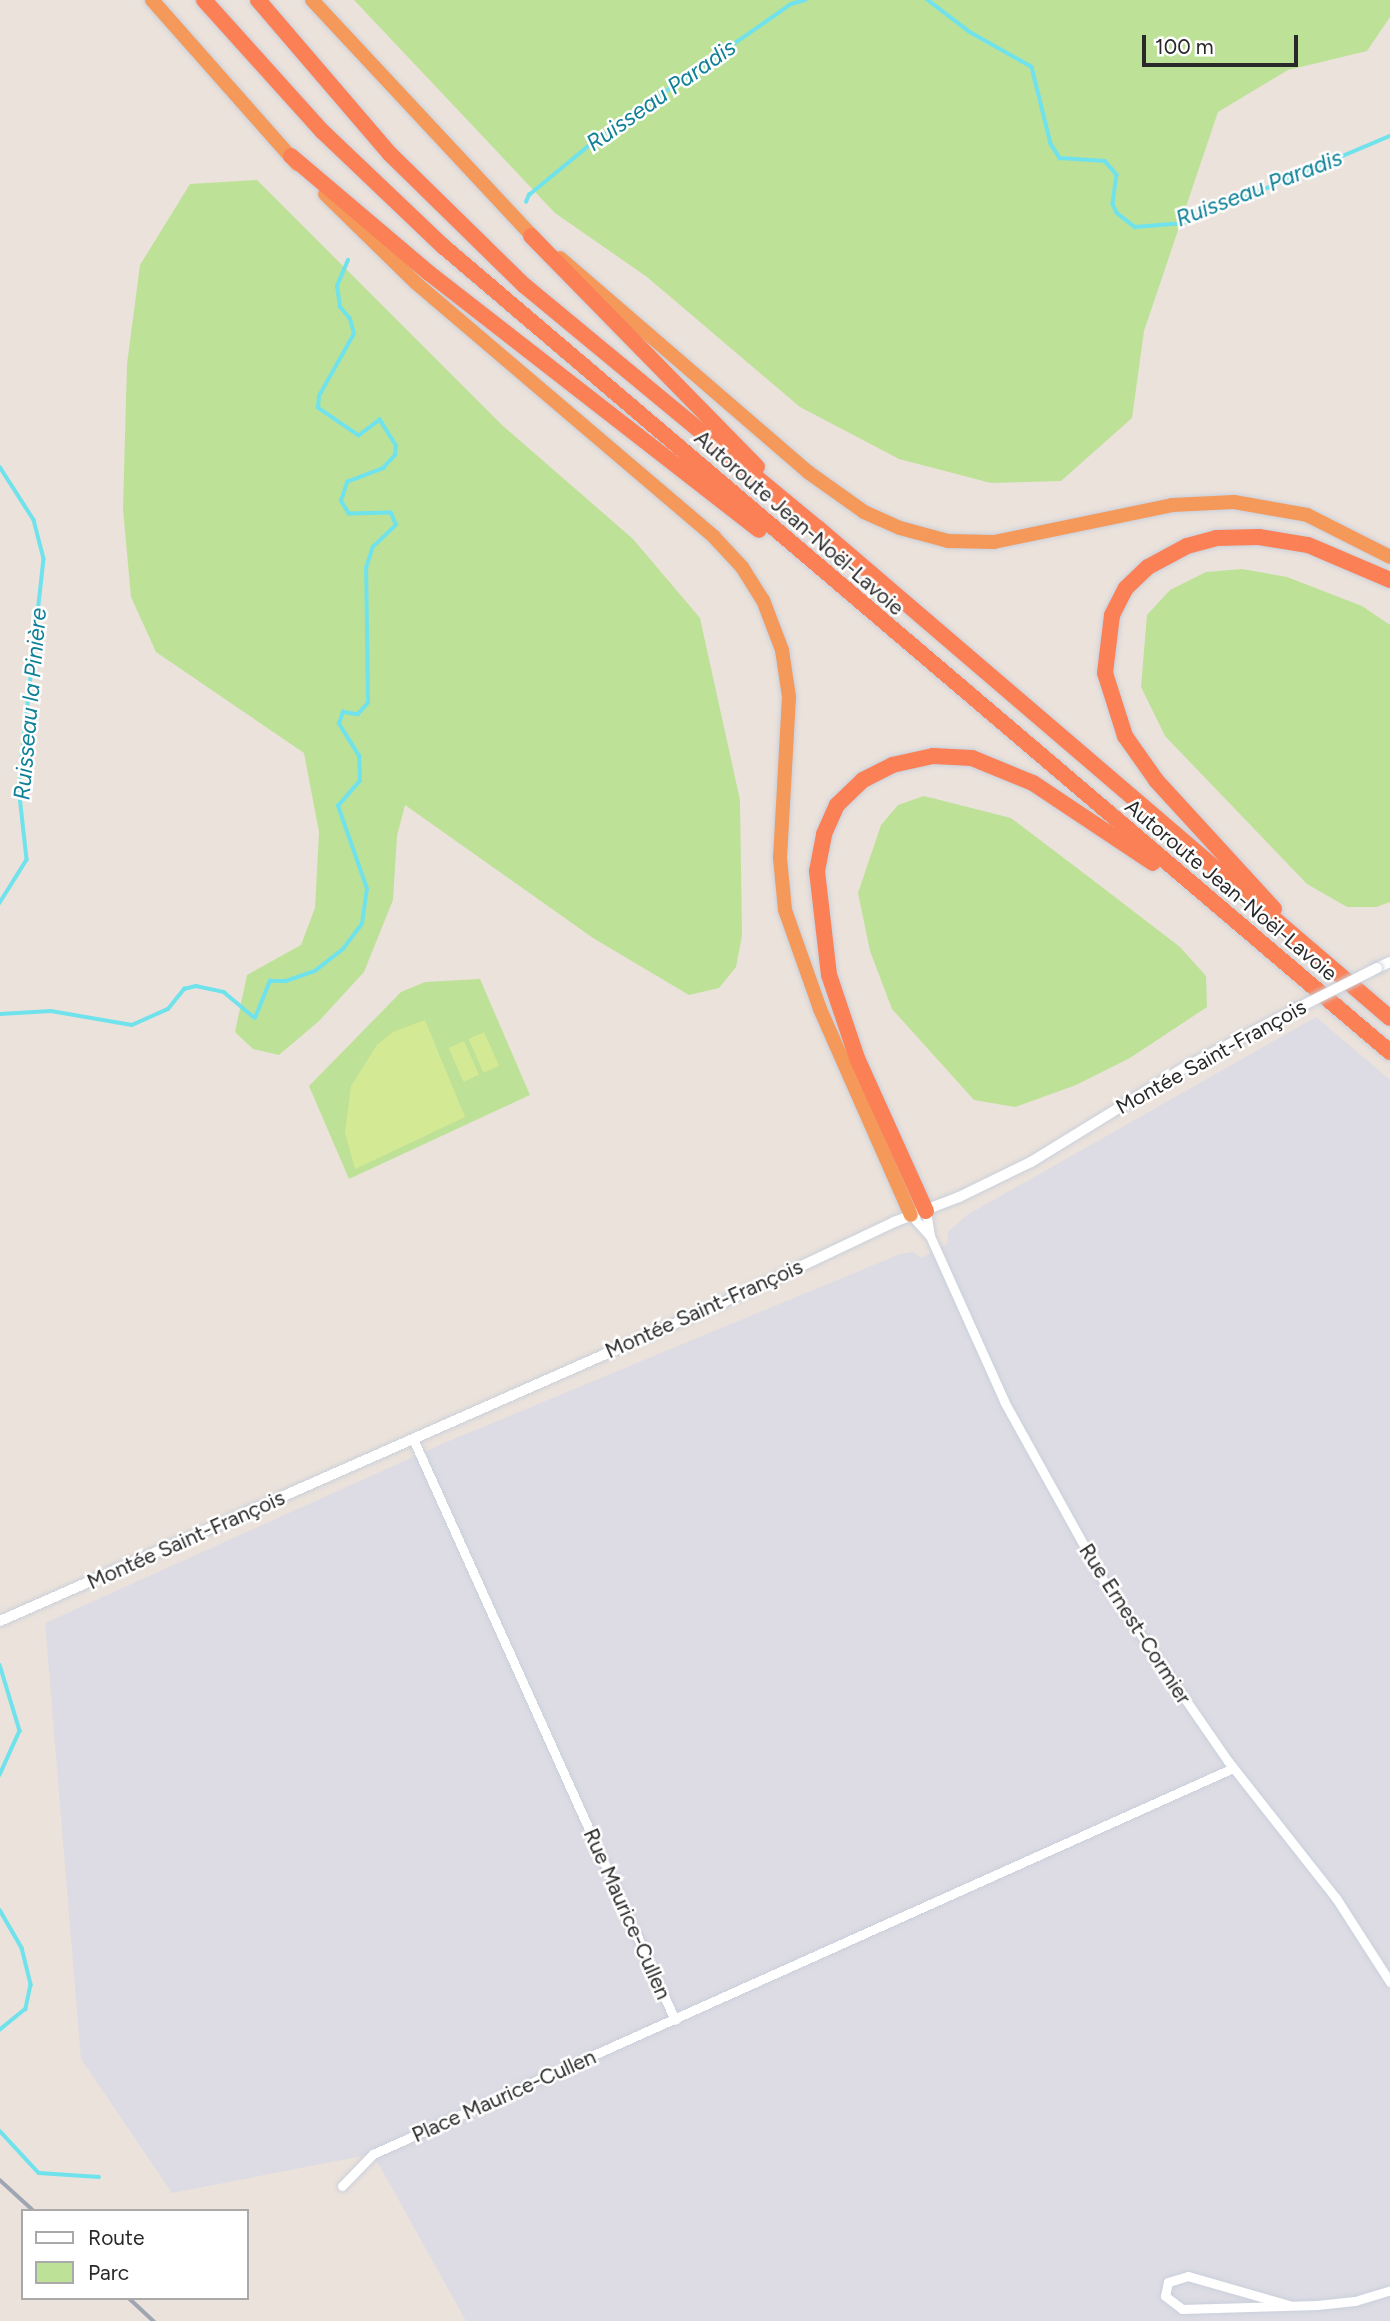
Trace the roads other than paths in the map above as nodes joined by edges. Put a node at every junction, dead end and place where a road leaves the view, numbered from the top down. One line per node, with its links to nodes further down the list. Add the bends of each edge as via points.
1 (152, 0): 5 (highway)
2 (204, 0): 10 (highway, Autoroute Jean-Noël-Lavoie, via 285,92 402,209)
3 (258, 0): 7 (highway, Autoroute Jean-Noël-Lavoie, via 349,109 466,231 616,365)
4 (313, 0): 6 (highway)
5 (291, 156): 10 (highway, via 429,273); 16 (highway, via 416,283 715,537 763,600 782,650 789,697 780,858 785,910 820,1009)
6 (531, 236): 7 (highway); 8 (highway, via 594,284 808,472 851,504 893,526 938,539 994,542 1172,505 1234,502 1307,515)
7 (818, 528): 12 (highway, Autoroute Jean-Noël-Lavoie)
8 (1390, 557)
9 (1390, 580): 12 (highway, via 1308,545 1259,537 1216,538 1173,552 1141,572 1121,596 1109,623 1107,682 1130,744 1165,790)
10 (908, 644): 11 (highway, Autoroute Jean-Noël-Lavoie)
11 (1228, 914): 15 (highway, Autoroute Jean-Noël-Lavoie); 16 (highway, via 1043,789 985,761 944,756 912,759 872,775 845,796 824,834 817,871 827,968 848,1035)
12 (1312, 952): 14 (highway, Autoroute Jean-Noël-Lavoie)
13 (1390, 962): 16 (street, Montée Saint-François, bridge, via 1184,1068 1031,1162)
14 (1390, 1018)
15 (1390, 1052)
16 (918, 1213): 17 (street, Rue Ernest-Cormier); 17 (street, Rue Ernest-Cormier); 18 (street, Montée Saint-François)
17 (930, 1236): 20 (street, Rue Ernest-Cormier, via 1004,1403 1048,1486 1126,1617)
18 (414, 1441): 19 (street, Montée Saint-François); 22 (street, Rue Maurice-Cullen)
19 (4, 1619)
20 (1233, 1768): 21 (street, Rue Ernest-Cormier, via 1323,1880); 22 (street, Rue Maurice-Cullen)
21 (1390, 1982)
22 (675, 2020): 23 (street, Place Maurice-Cullen, via 373,2154)
23 (342, 2186)
24 (1390, 2290): 25 (street, via 1355,2301)
25 (1289, 2305): 25 (street, via 1181,2309 1165,2296 1168,2282 1188,2276)

